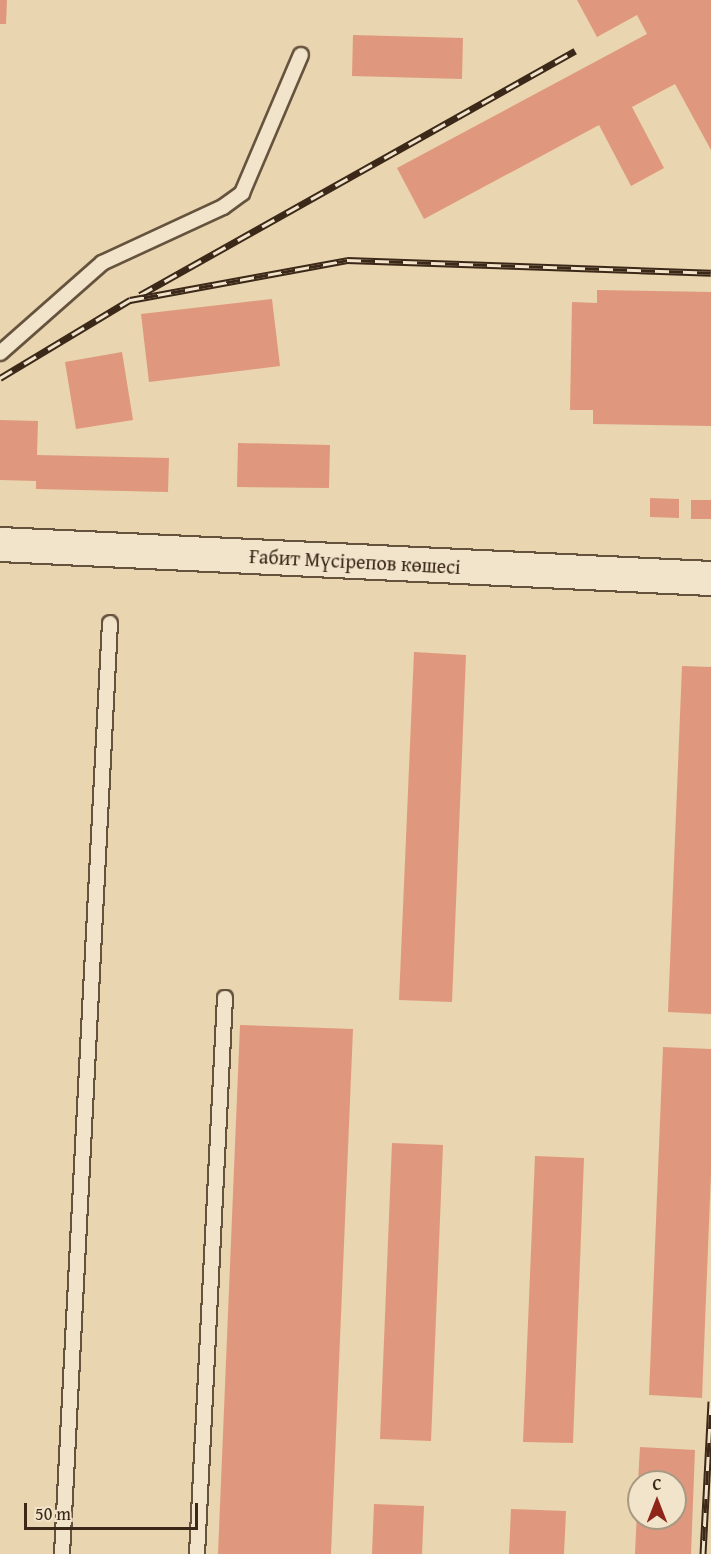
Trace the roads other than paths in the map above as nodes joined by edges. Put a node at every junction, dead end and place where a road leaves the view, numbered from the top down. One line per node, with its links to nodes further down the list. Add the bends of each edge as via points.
1 (301, 55): 2 (lane, via 242,193 224,207 102,263)
2 (0, 353)
3 (0, 544): 4 (main road, Ғабит Мүсірепов көшесі)
4 (711, 578)
5 (110, 623): 7 (lane)
6 (225, 998): 8 (lane)
7 (62, 1554)
8 (197, 1554)

